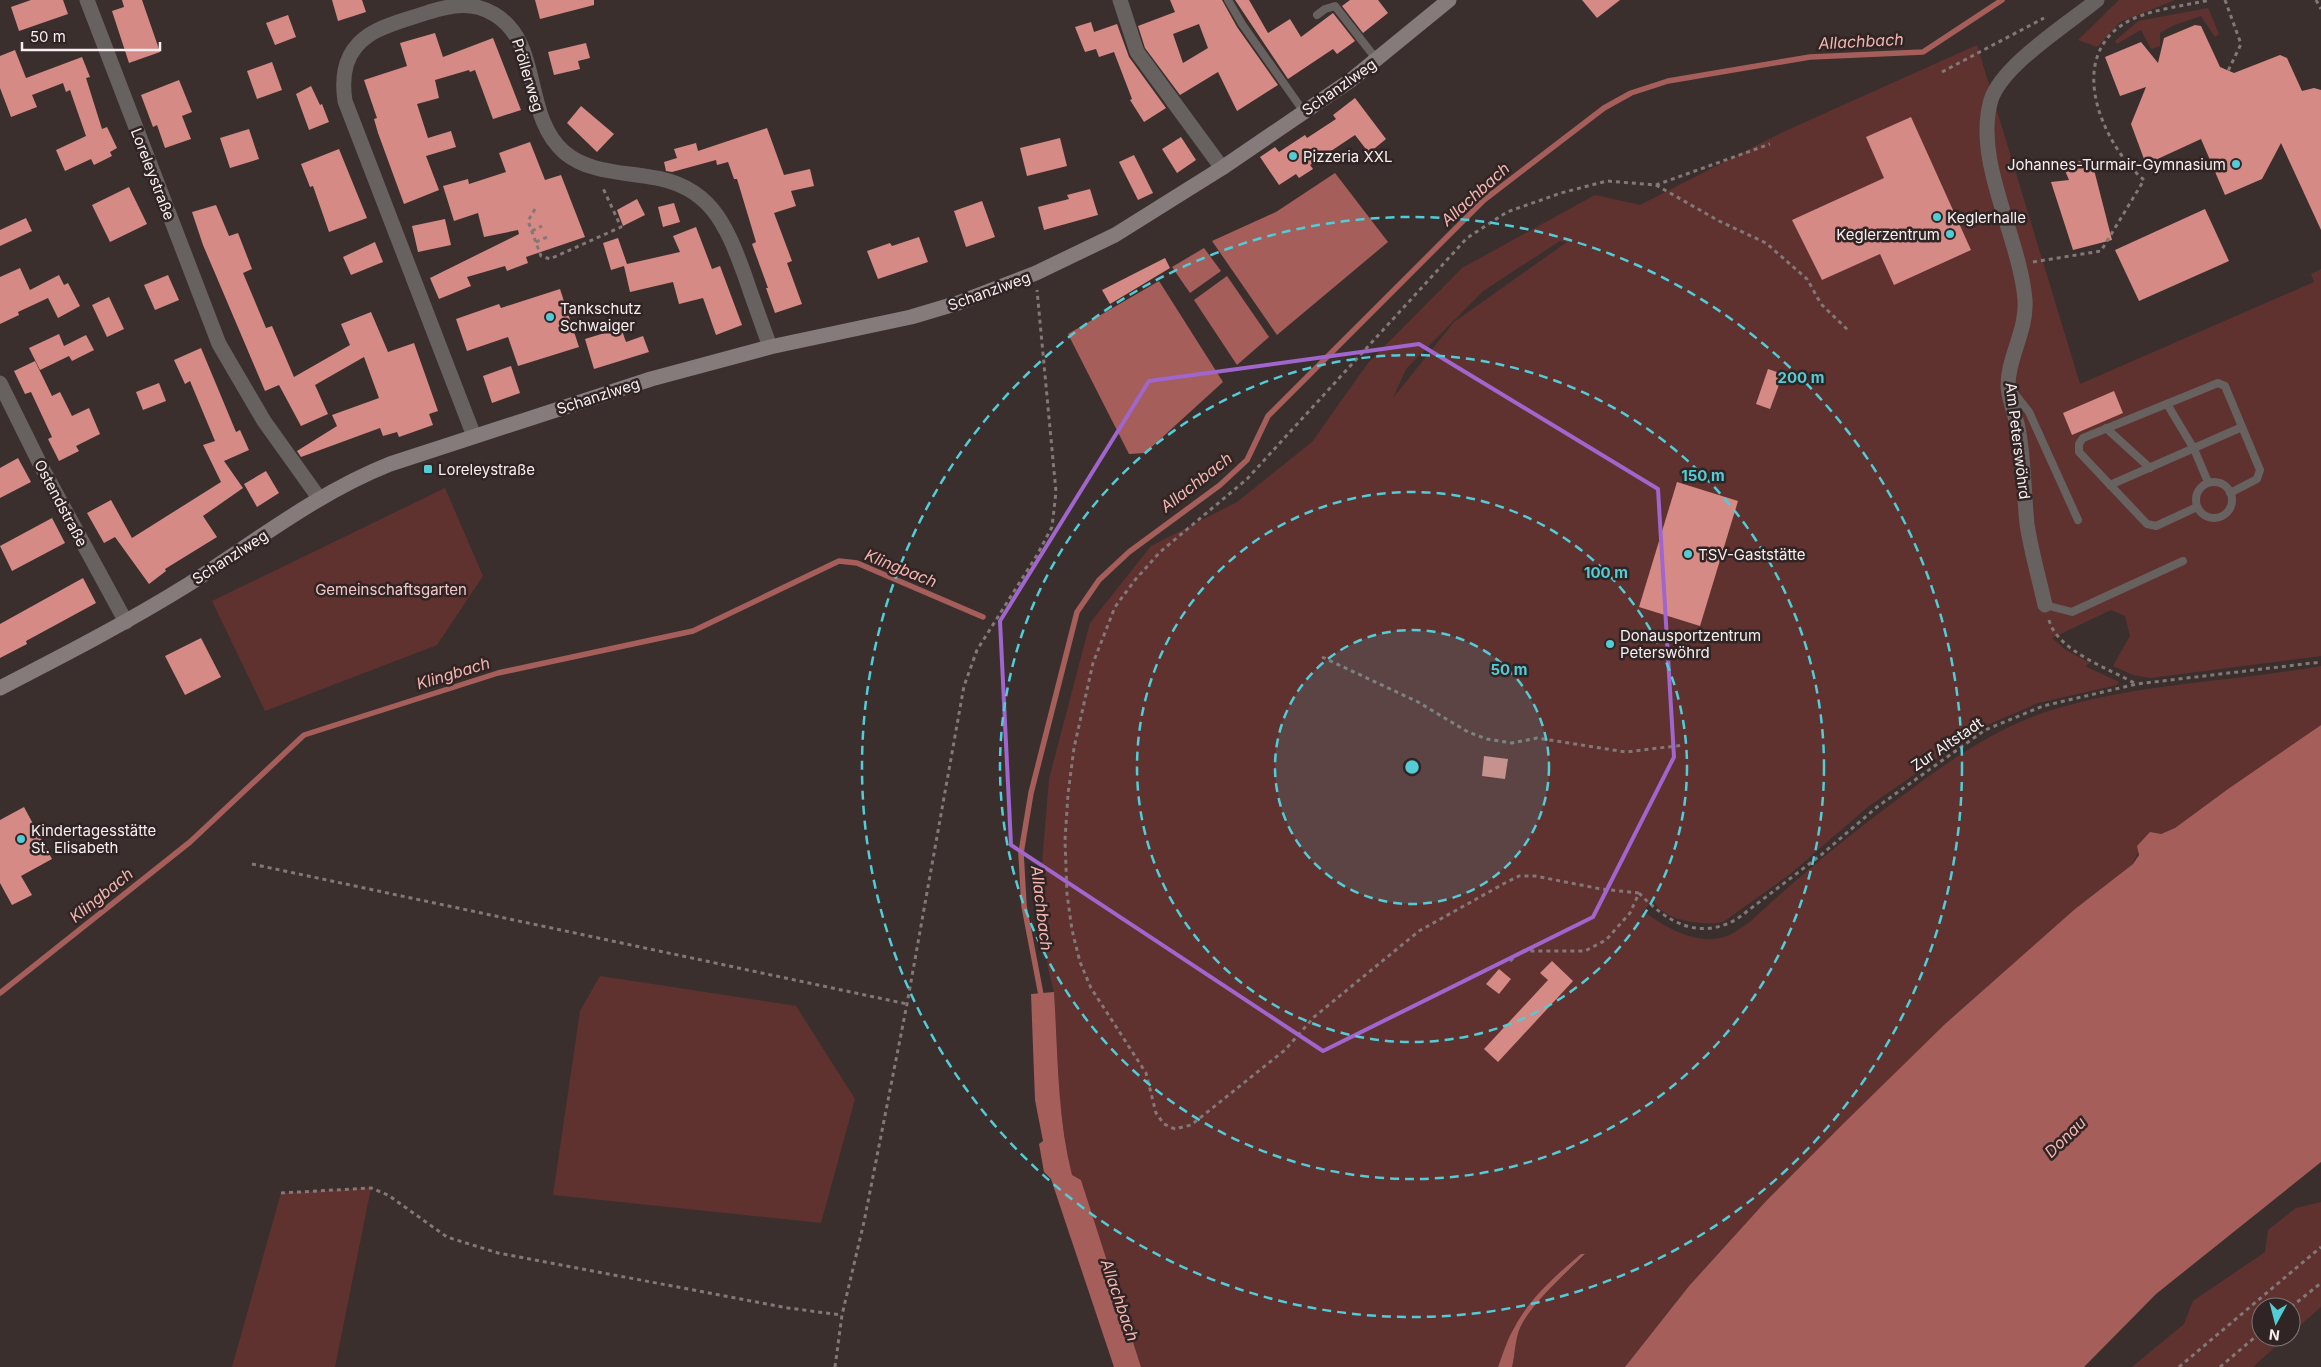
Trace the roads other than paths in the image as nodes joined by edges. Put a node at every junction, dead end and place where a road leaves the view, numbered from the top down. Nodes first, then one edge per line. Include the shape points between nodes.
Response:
1 (86, 0) edge
2 (1120, 0) edge
3 (1228, 0) edge
4 (1450, 0) edge
5 (2097, 0) edge
6 (1433, 5) edge
7 (1317, 16) dead end
8 (1377, 60) junction
9 (1304, 112) junction
10 (1222, 168) junction
11 (770, 348) junction
12 (0, 383) edge
13 (2008, 386) junction
14 (2167, 404) junction
15 (2106, 428) junction
16 (2242, 428) junction
17 (474, 436) junction
18 (2194, 449) junction
19 (2150, 468) junction
20 (2208, 482) junction
21 (2110, 485) junction
22 (2230, 493) junction
23 (320, 498) junction
24 (2197, 507) junction
25 (2078, 520) dead end
26 (2182, 560) dead end
27 (2045, 605) joint
28 (126, 622) junction
29 (0, 688) edge

1 - 23 street, Loreleystraße via 219,344 264,422
2 - 10 street via 1137,52
3 - 9 lane
4 - 6 street, Schanzlweg
5 - 13 street, Am Peterswöhrd via 2004,76 1992,99 1986,125 1989,157 2020,264 2025,301 2022,331
6 - 8 street, Schanzlweg
7 - 8 lane via 1335,6
8 - 9 street, Schanzlweg
9 - 10 street, Schanzlweg
10 - 11 street, Schanzlweg via 1115,235 1036,274 911,317
11 - 17 street, Schanzlweg via 651,379
11 - 17 street, Pröllerweg via 732,240 721,219 705,200 685,186 660,178 593,167 564,152 551,138 541,118 522,46 515,32 490,12 463,4 447,6 375,31 359,41 349,55 343,85 345,101
12 - 28 street, Ostendstraße
13 - 25 lane via 2029,412
13 - 27 street, Am Peterswöhrd via 2019,432 2028,525
14 - 15 lane
14 - 16 lane via 2218,383 2225,386
14 - 18 lane
15 - 19 lane
15 - 21 lane via 2083,438 2079,452
16 - 18 lane
16 - 22 lane via 2260,470 2257,479
17 - 23 street, Schanzlweg via 390,464 353,479
18 - 19 lane
18 - 20 lane
19 - 21 lane
20 - 22 lane via 2220,483
20 - 24 lane via 2196,495
21 - 24 lane via 2147,524 2156,526
22 - 24 lane via 2230,507 2222,516 2210,518
23 - 28 street, Schanzlweg
26 - 27 lane via 2072,612
28 - 29 street, Schanzlweg

